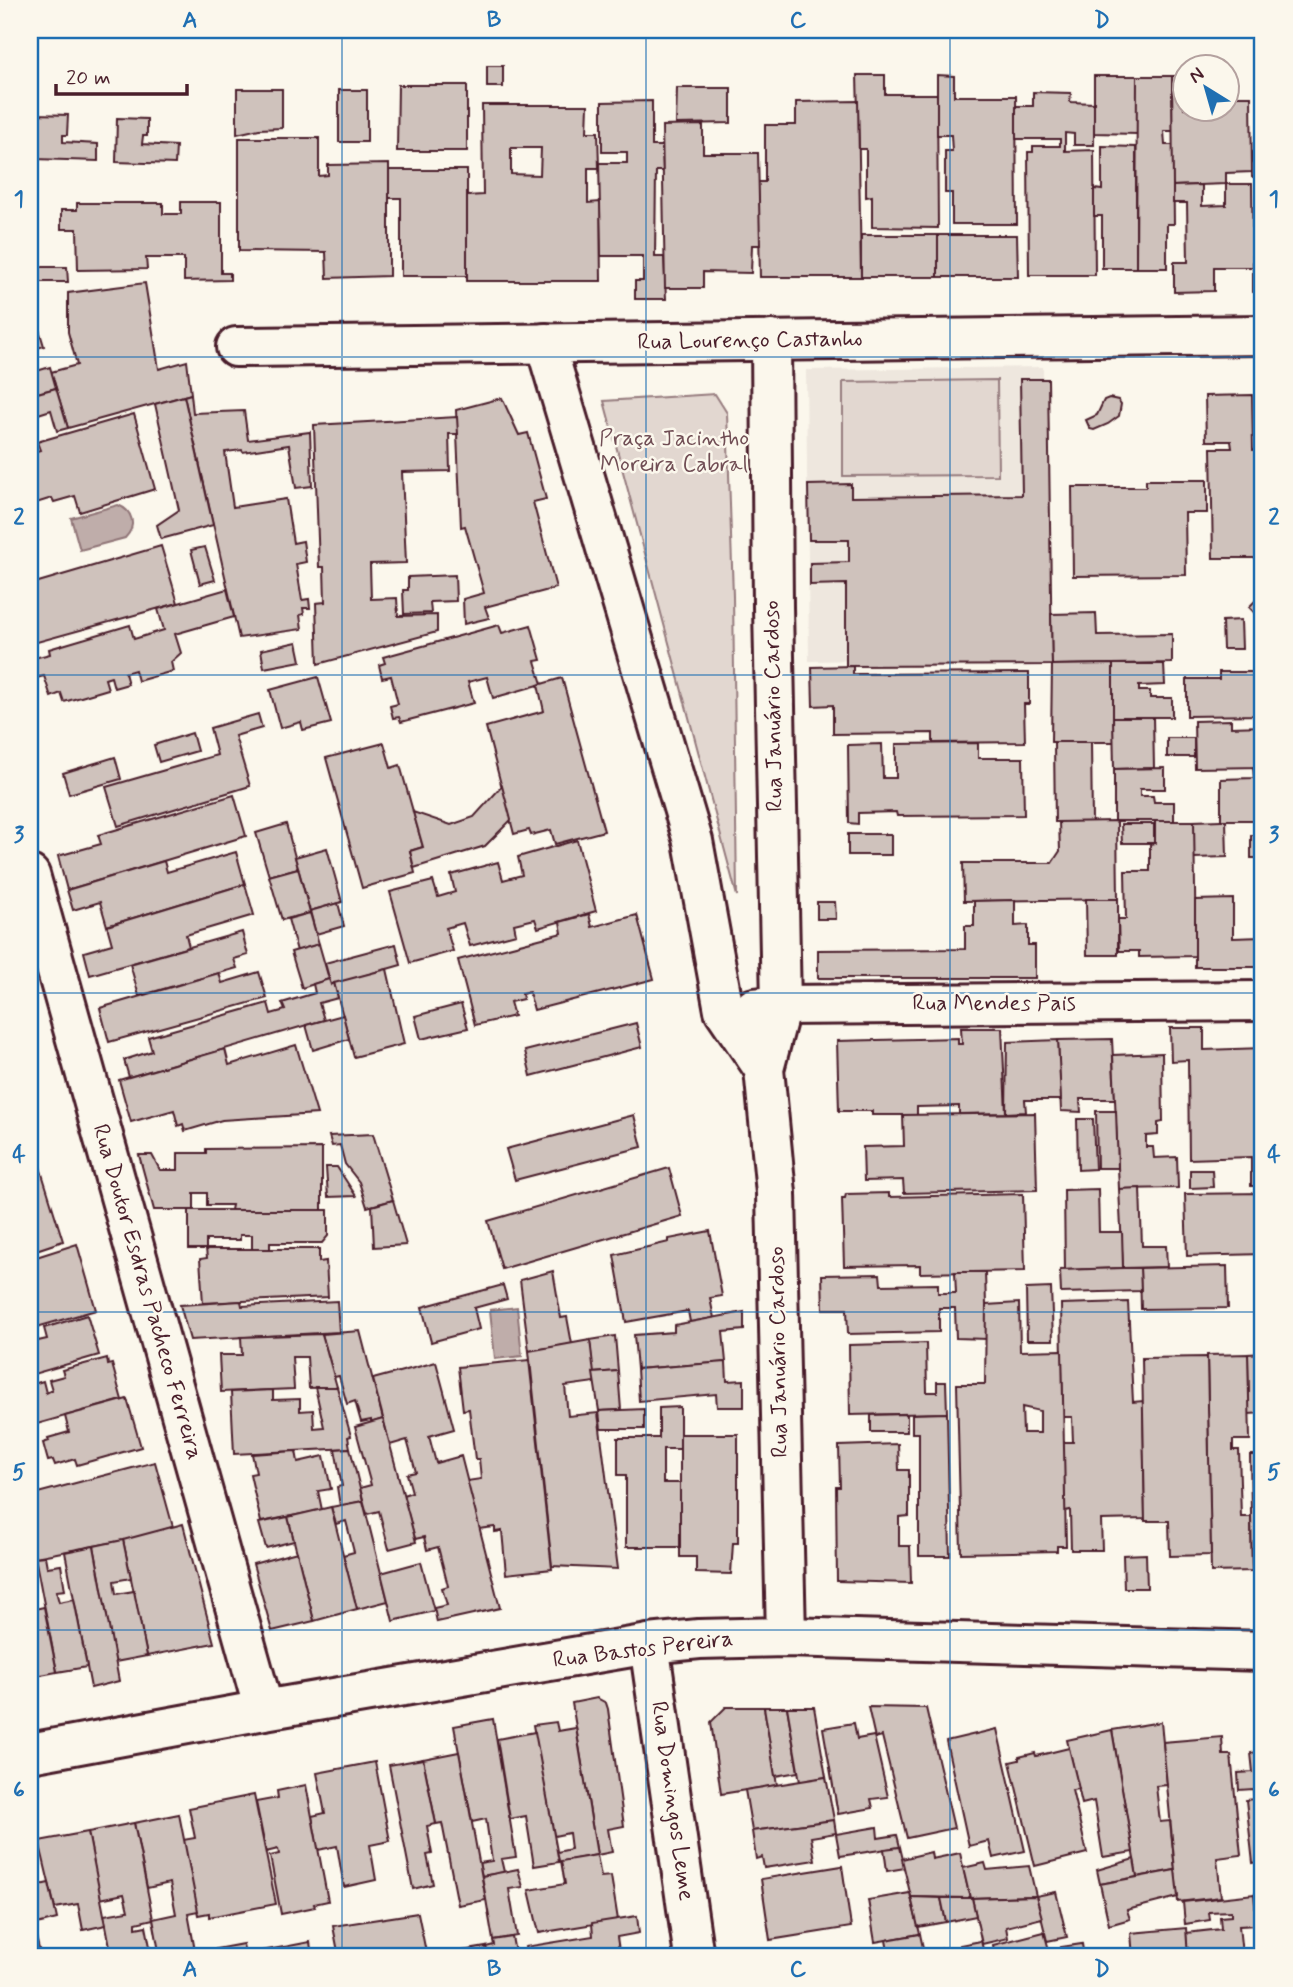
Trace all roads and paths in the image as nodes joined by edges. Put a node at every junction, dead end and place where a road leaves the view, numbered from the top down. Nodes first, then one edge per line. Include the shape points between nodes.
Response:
1 (1263, 335) edge
2 (771, 340) junction
3 (545, 343) junction
4 (236, 347) dead end
5 (30, 875) edge
6 (1263, 1001) edge
7 (781, 1005) junction
8 (724, 1010) junction
9 (764, 1069) junction
10 (786, 1637) junction
11 (649, 1644) junction
12 (1263, 1651) edge
13 (264, 1710) junction
14 (30, 1753) edge
15 (694, 1957) edge

1 - 2 street, Rua Lourenço Castanho
2 - 3 street, Rua Lourenço Castanho
2 - 7 street, Rua Januário Cardoso
3 - 4 street, Rua Lourenço Castanho
3 - 8 street via 693,841
5 - 13 street, Rua Doutor Esdras Pacheco Ferreira
6 - 7 street, Rua Mendes Pais
7 - 8 street, Rua Mendes Pais
7 - 9 street, Rua Januário Cardoso
8 - 9 street, Rua Januário Cardoso
9 - 10 street, Rua Januário Cardoso via 776,1193
10 - 11 street, Rua Bastos Pereira
10 - 12 street, Rua Bastos Pereira
11 - 13 street, Rua Bastos Pereira
11 - 15 street, Rua Domingos Leme
13 - 14 street, Rua Bastos Pereira

